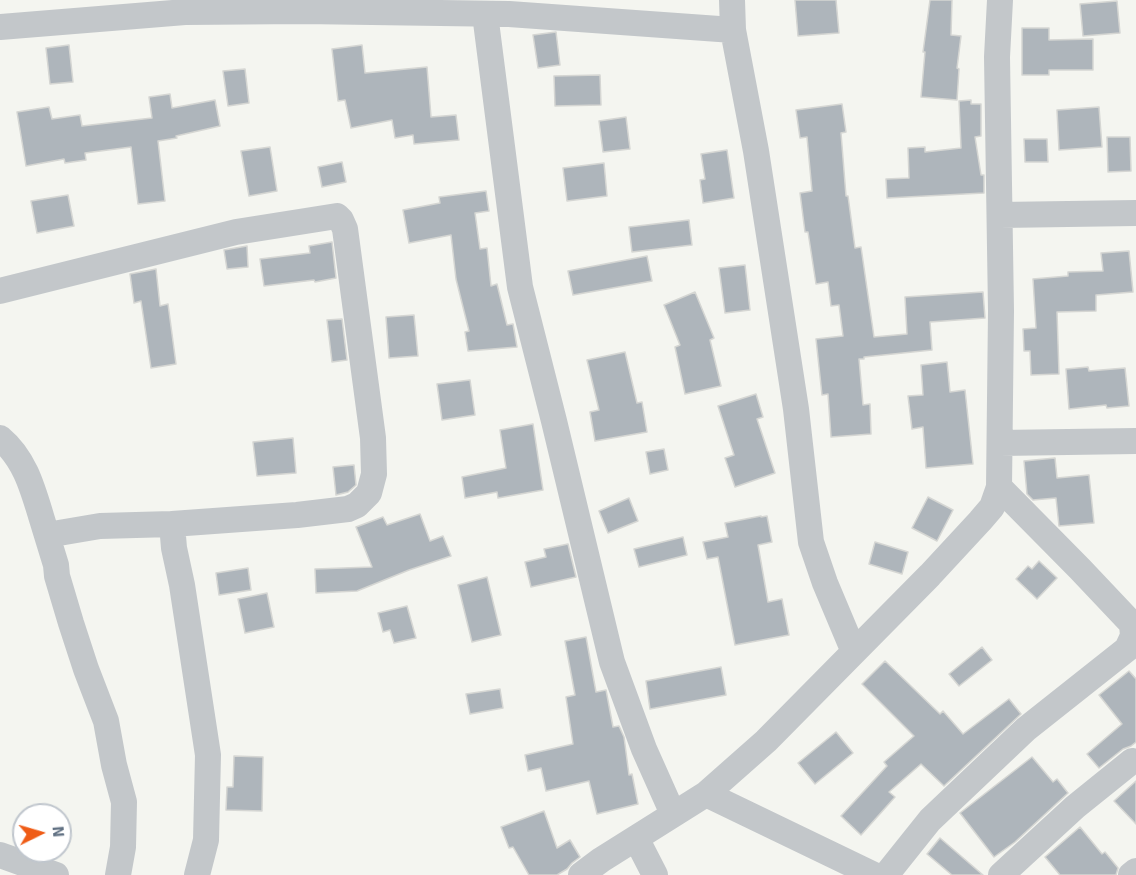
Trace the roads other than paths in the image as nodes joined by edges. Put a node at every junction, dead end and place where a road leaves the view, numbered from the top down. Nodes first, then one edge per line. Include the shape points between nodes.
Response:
1 (732, 0) edge
2 (1000, 0) edge
3 (184, 6) edge
4 (485, 14) junction
5 (0, 27) edge
6 (733, 30) junction
7 (1136, 213) edge
8 (1000, 215) junction
9 (0, 291) edge
10 (0, 438) edge
11 (1136, 441) edge
12 (1000, 443) junction
13 (999, 487) junction
14 (172, 524) junction
15 (47, 535) junction
16 (854, 652) junction
17 (1132, 760) dead end
18 (706, 794) junction
19 (673, 814) junction
20 (636, 838) junction
21 (0, 855) edge
22 (1136, 871) edge
23 (56, 875) edge
24 (118, 875) edge
25 (197, 875) edge
26 (581, 875) edge
27 (655, 875) edge
28 (874, 875) edge
29 (886, 875) edge
30 (1001, 875) edge
31 (1131, 875) edge

1 - 6 street
2 - 8 street
3 - 4 street
3 - 5 street
4 - 6 street
4 - 19 street via 520,287 612,662
6 - 16 street via 796,409 811,542
7 - 8 street
8 - 12 street
9 - 14 street via 236,232 337,216 341,220 373,438 374,474 369,493 357,506 348,509
10 - 15 street via 23,465
11 - 12 street
12 - 13 street
13 - 16 street via 992,507 980,521
13 - 29 street via 1132,624 1133,636 1127,649 1026,729 930,820
14 - 15 street via 100,526
14 - 25 street via 208,755 206,840
15 - 24 street via 71,623 106,721 124,802
16 - 18 street
17 - 30 street
18 - 19 street
18 - 28 street
19 - 20 street
20 - 26 street
20 - 27 street
21 - 23 street
22 - 31 street

